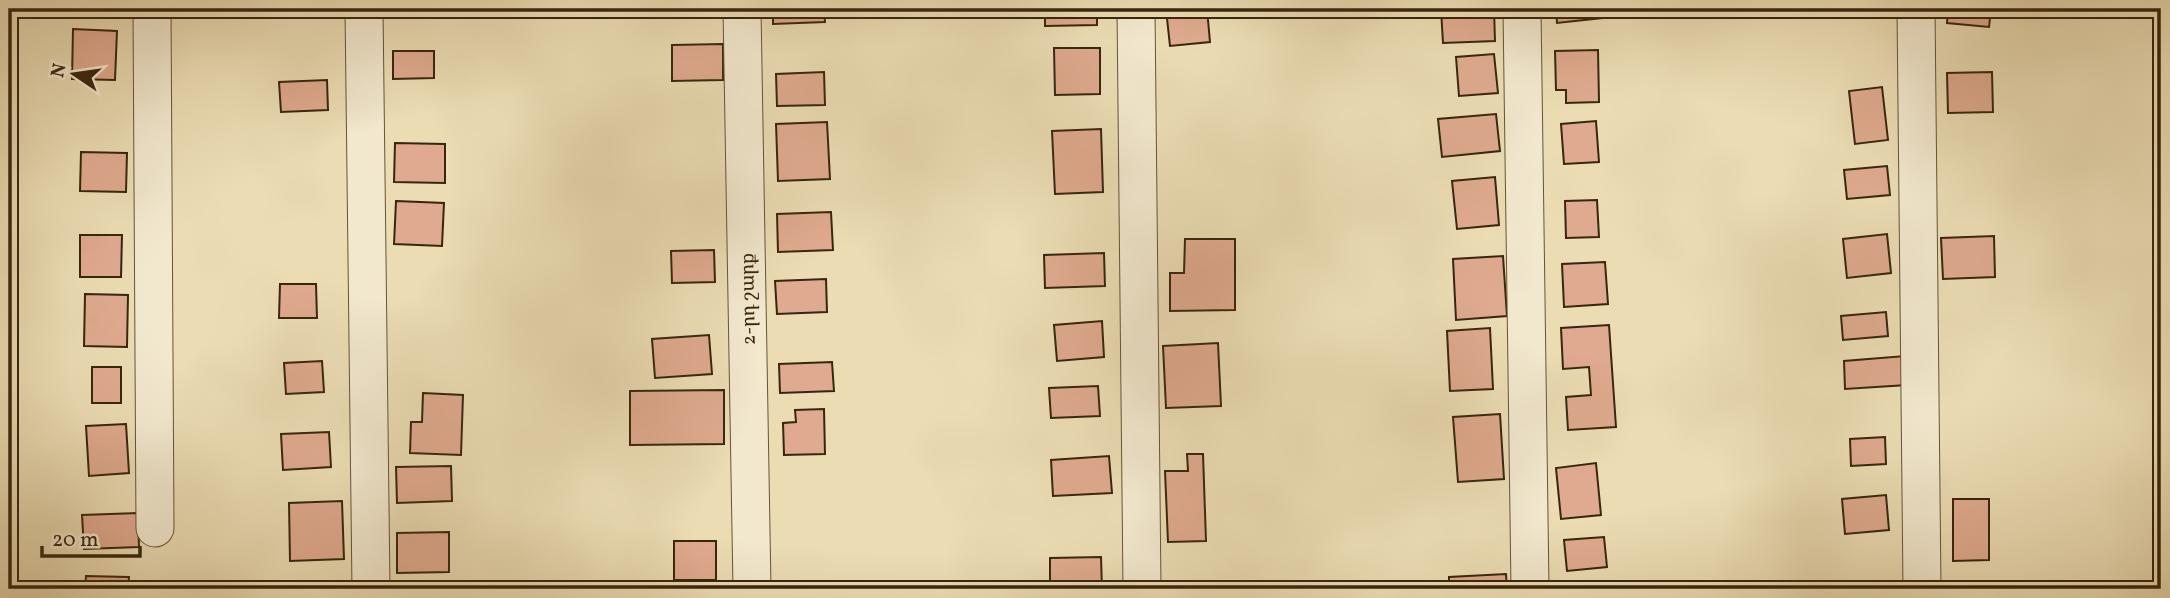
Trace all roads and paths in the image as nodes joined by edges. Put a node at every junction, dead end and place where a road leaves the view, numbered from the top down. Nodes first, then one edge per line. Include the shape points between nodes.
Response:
1 (152, 9) edge
2 (364, 9) edge
3 (743, 9) edge
4 (1136, 9) edge
5 (1522, 9) edge
6 (1916, 9) edge
7 (155, 528) dead end
8 (370, 589) edge
9 (752, 589) edge
10 (1142, 589) edge
11 (1530, 589) edge
12 (1922, 589) edge

1 - 7 street
2 - 8 street
3 - 9 street, 2-րդ շարք
4 - 10 street
5 - 11 street
6 - 12 street

